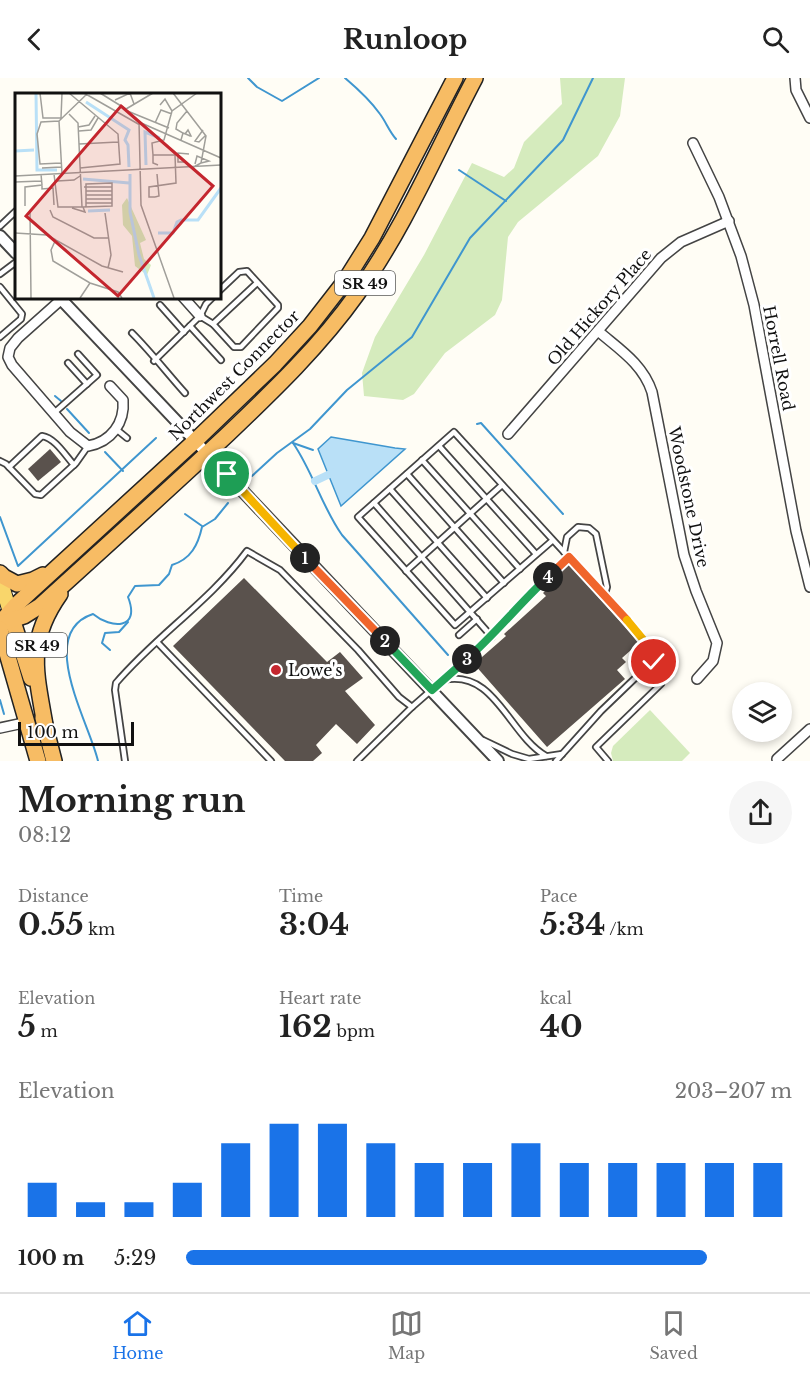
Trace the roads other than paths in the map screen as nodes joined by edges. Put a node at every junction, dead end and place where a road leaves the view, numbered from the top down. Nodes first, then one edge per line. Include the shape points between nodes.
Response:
1 (455, 78) edge
2 (475, 78) edge
3 (795, 78) edge
4 (810, 118) edge
5 (693, 143) dead end
6 (15, 212) edge
7 (729, 221) junction
8 (0, 226) edge
9 (0, 236) edge
10 (15, 252) edge
11 (15, 263) edge
12 (0, 274) edge
13 (258, 283) junction
14 (0, 287) edge
15 (220, 290) edge
16 (61, 298) edge
17 (184, 298) edge
18 (212, 298) edge
19 (160, 305) dead end
20 (200, 316) junction
21 (213, 324) junction
22 (190, 326) junction
23 (598, 331) junction
24 (184, 332) junction
25 (132, 333) dead end
26 (0, 336) edge
27 (78, 354) dead end
28 (155, 359) junction
29 (221, 360) dead end
30 (68, 363) dead end
31 (87, 384) junction
32 (110, 386) dead end
33 (185, 393) dead end
34 (54, 413) junction
35 (116, 429) junction
36 (508, 434) dead end
37 (127, 438) dead end
38 (195, 441) junction
39 (88, 446) junction
40 (439, 446) junction
41 (207, 453) junction
42 (422, 460) junction
43 (0, 461) edge
44 (74, 465) junction
45 (9, 467) junction
46 (407, 474) junction
47 (502, 485) junction
48 (390, 489) junction
49 (487, 498) junction
50 (374, 503) junction
51 (470, 513) junction
52 (455, 528) junction
53 (553, 540) junction
54 (438, 543) junction
55 (805, 546) edge
56 (564, 552) junction
57 (536, 554) junction
58 (422, 557) junction
59 (569, 557) junction
60 (59, 566) junction
61 (520, 569) junction
62 (406, 571) junction
63 (0, 573) edge
64 (74, 574) junction
65 (0, 579) edge
66 (504, 583) junction
67 (810, 587) edge
68 (605, 594) junction
69 (487, 598) junction
70 (471, 612) junction
71 (477, 619) junction
72 (5, 622) edge
73 (459, 635) dead end
74 (492, 637) junction
75 (157, 642) junction
76 (697, 679) dead end
77 (444, 680) junction
78 (661, 684) dead end
79 (432, 690) junction
80 (412, 707) junction
81 (28, 722) junction
82 (45, 725) junction
83 (0, 728) edge
84 (810, 729) edge
85 (474, 735) junction
86 (562, 754) junction
87 (546, 756) junction
88 (777, 759) dead end
89 (38, 761) edge
90 (54, 761) edge
91 (125, 761) edge
92 (271, 761) edge
93 (357, 761) edge
94 (498, 761) edge
95 (556, 761) edge
96 (608, 761) edge

1 - 38 highway, Northwest Connector / SR 49 via 392,202 345,281 310,326
2 - 41 highway, SR 49 via 387,248 359,291 324,337
3 - 4 street via 796,90
5 - 7 street, Horrell Road
6 - 8 lane
7 - 23 street, Old Hickory Place via 671,249
7 - 55 street, Horrell Road via 754,305
9 - 10 street
11 - 12 lane
13 - 15 lane via 243,270
13 - 21 lane
13 - 21 lane via 278,308 241,347 234,347
14 - 26 lane via 22,314
16 - 34 street via 18,338 8,353 12,365
16 - 38 street
17 - 20 street
18 - 20 lane
19 - 24 lane
20 - 21 lane
20 - 22 lane
22 - 24 lane
22 - 29 lane
23 - 36 street, Old Hickory Place
23 - 76 street, Woodstone Drive via 637,364 652,392 684,555 717,644 713,661
24 - 28 lane
25 - 28 lane
27 - 31 lane via 97,375
28 - 33 lane
30 - 31 lane
31 - 34 lane
32 - 35 street via 123,400 123,418
34 - 39 street
35 - 37 lane
35 - 39 street
38 - 41 street
38 - 60 highway, Northwest Connector / SR 49
39 - 44 lane
40 - 42 lane
40 - 47 lane via 454,432
40 - 49 lane
41 - 64 highway, SR 49
41 - 79 street
42 - 46 lane
42 - 51 lane
43 - 45 lane
44 - 45 lane via 41,495 35,494
44 - 45 lane via 54,441 42,436
46 - 48 lane
46 - 52 lane
47 - 49 lane
47 - 53 lane
48 - 50 lane
48 - 54 lane
49 - 51 lane
49 - 57 lane
50 - 58 lane
50 - 62 lane via 358,517
51 - 52 lane
51 - 61 lane
52 - 54 lane
52 - 66 lane
53 - 56 lane
53 - 57 lane
54 - 58 lane
54 - 69 lane
55 - 67 street, Horrell Road
56 - 59 lane
56 - 68 lane via 573,529 583,526 593,530 599,541
57 - 61 lane
58 - 62 lane
58 - 70 lane
59 - 68 lane
59 - 74 lane via 521,602
60 - 63 highway via 24,584 10,582
60 - 72 highway, Northwest Connector / SR 49
61 - 66 lane
62 - 70 lane via 455,626
64 - 72 highway via 40,606
64 - 82 highway, SR 49 via 45,620 37,641 37,678
65 - 72 main road
66 - 69 lane
68 - 86 lane via 656,658
69 - 70 lane
70 - 71 lane
71 - 73 lane
71 - 74 lane
72 - 81 highway, SR 49
72 - 82 highway
74 - 77 lane
75 - 80 lane via 215,590 247,551 280,570
75 - 91 lane via 115,685
75 - 92 lane
77 - 79 lane
77 - 87 lane via 465,679 483,687 531,747
78 - 96 lane via 596,747
79 - 80 lane
79 - 85 street
80 - 93 lane
81 - 83 street
81 - 89 highway, SR 49
82 - 90 highway, SR 49
84 - 88 street
85 - 87 lane via 521,758
85 - 94 street
86 - 87 lane
86 - 95 lane

